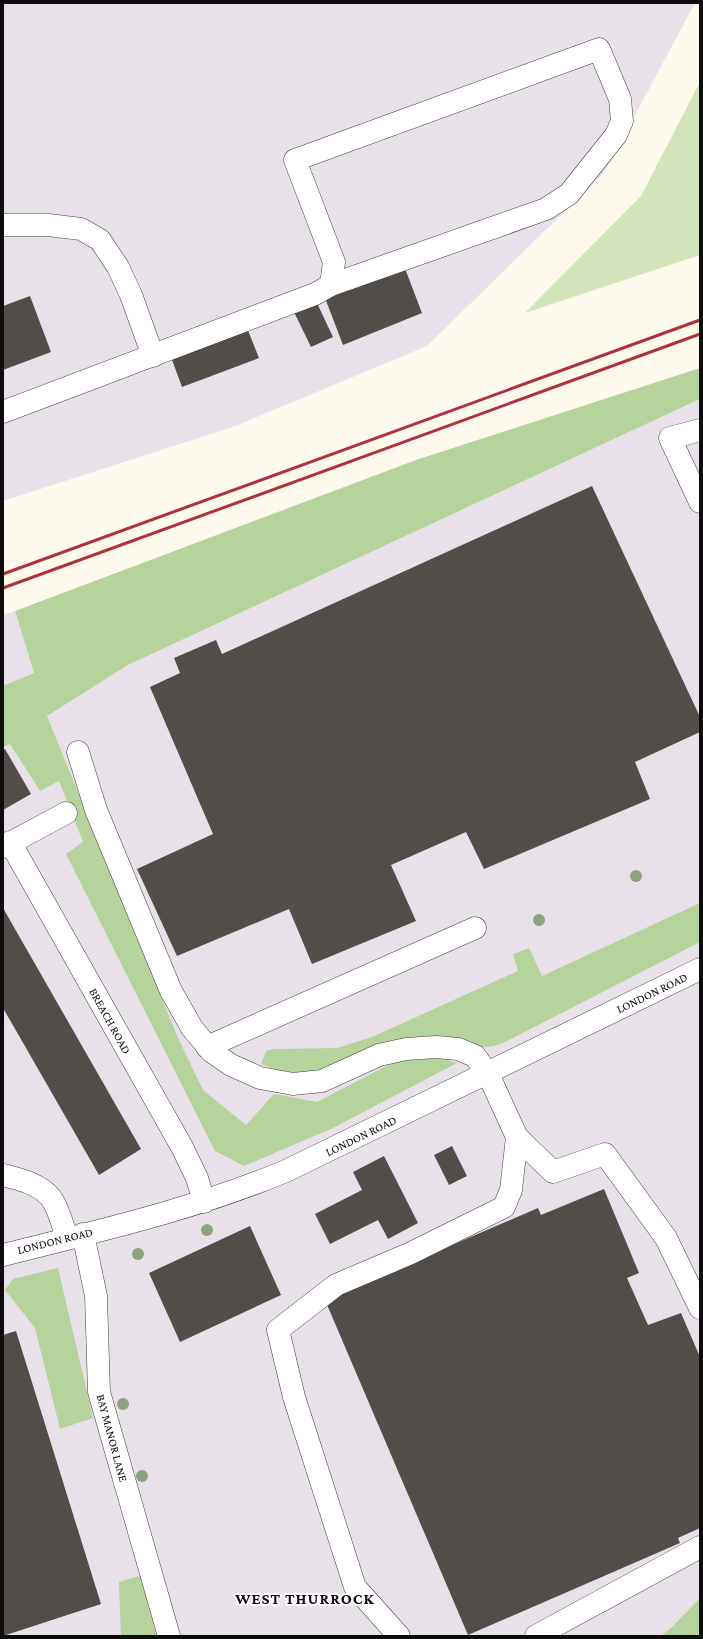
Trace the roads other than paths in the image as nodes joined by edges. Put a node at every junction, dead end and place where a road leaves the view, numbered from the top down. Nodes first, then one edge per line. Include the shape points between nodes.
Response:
1 (3, 225) edge
2 (331, 285) junction
3 (153, 356) junction
4 (3, 412) edge
5 (700, 430) edge
6 (700, 502) edge
7 (78, 752) dead end
8 (66, 813) dead end
9 (6, 844) edge
10 (475, 928) dead end
11 (700, 969) edge
12 (207, 1046) junction
13 (488, 1074) junction
14 (517, 1137) junction
15 (3, 1175) edge
16 (204, 1202) junction
17 (75, 1237) junction
18 (3, 1255) edge
19 (700, 1308) edge
20 (700, 1547) edge
21 (169, 1636) edge
22 (399, 1636) edge
23 (536, 1636) edge

1 - 3 street via 81,228 100,240 118,267 131,295
2 - 2 street via 334,262 295,160 600,49 620,99 622,121 616,135 569,194 546,209
2 - 3 street via 315,294
3 - 4 street
5 - 6 street via 670,438
7 - 12 street via 96,810 171,990 192,1028
8 - 9 street, BREACH ROAD
9 - 16 street, BREACH ROAD via 182,1147 197,1178
10 - 12 street
11 - 13 street, LONDON ROAD
12 - 13 street via 231,1065 260,1078 293,1084 322,1082 379,1055 421,1048 458,1049 474,1056
13 - 14 street
13 - 16 street, LONDON ROAD via 286,1172
14 - 19 street via 553,1172 605,1154 666,1238
14 - 22 street via 511,1190 504,1207 410,1253 336,1285 278,1330 294,1397 355,1587
15 - 17 street, BAY MANOR LANE via 34,1186 50,1197
16 - 17 street, LONDON ROAD
17 - 18 street, LONDON ROAD
17 - 21 street, BAY MANOR LANE via 96,1296 99,1392
20 - 23 street

